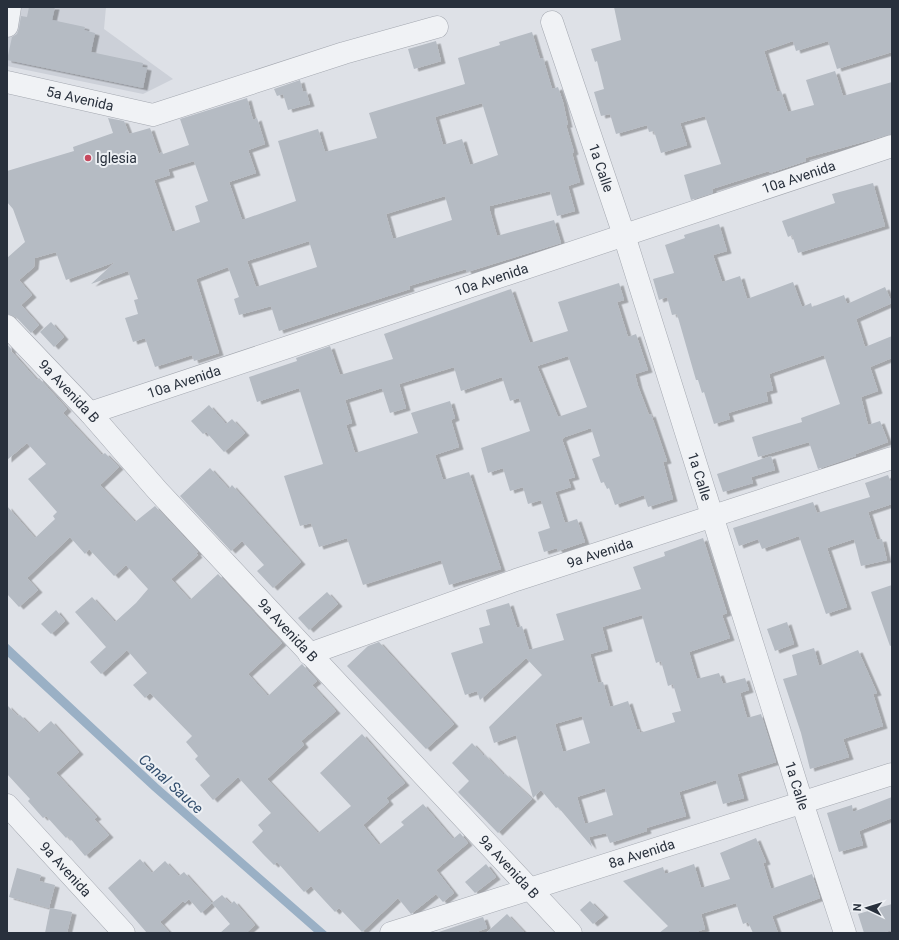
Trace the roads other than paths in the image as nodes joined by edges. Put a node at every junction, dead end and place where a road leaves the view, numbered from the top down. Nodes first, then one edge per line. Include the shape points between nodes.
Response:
1 (10, 7) edge
2 (552, 22) dead end
3 (7, 26) edge
4 (437, 27) dead end
5 (7, 82) edge
6 (892, 146) edge
7 (624, 235) junction
8 (7, 326) edge
9 (90, 413) junction
10 (892, 458) edge
11 (713, 516) junction
12 (309, 654) junction
13 (892, 774) edge
14 (802, 802) junction
15 (7, 805) edge
16 (528, 889) junction
17 (124, 933) edge
18 (391, 933) edge
19 (570, 933) edge
20 (845, 933) edge

1 - 3 street
2 - 7 street, 1a Calle
4 - 5 street, 5a Avenida via 344,53 153,115
6 - 7 street, 10a Avenida
7 - 9 street, 10a Avenida
7 - 11 street, 1a Calle
8 - 9 street, 9a Avenida B
9 - 12 street, 9a Avenida B via 157,490
10 - 11 street, 9a Avenida
11 - 12 street, 9a Avenida via 516,580
11 - 14 street, 1a Calle
12 - 16 street, 9a Avenida B
13 - 14 street, 8a Avenida
14 - 16 street, 8a Avenida
14 - 20 street, 1a Calle
15 - 17 street, 9a Avenida
16 - 18 street, 8a Avenida
16 - 19 street, 9a Avenida B

